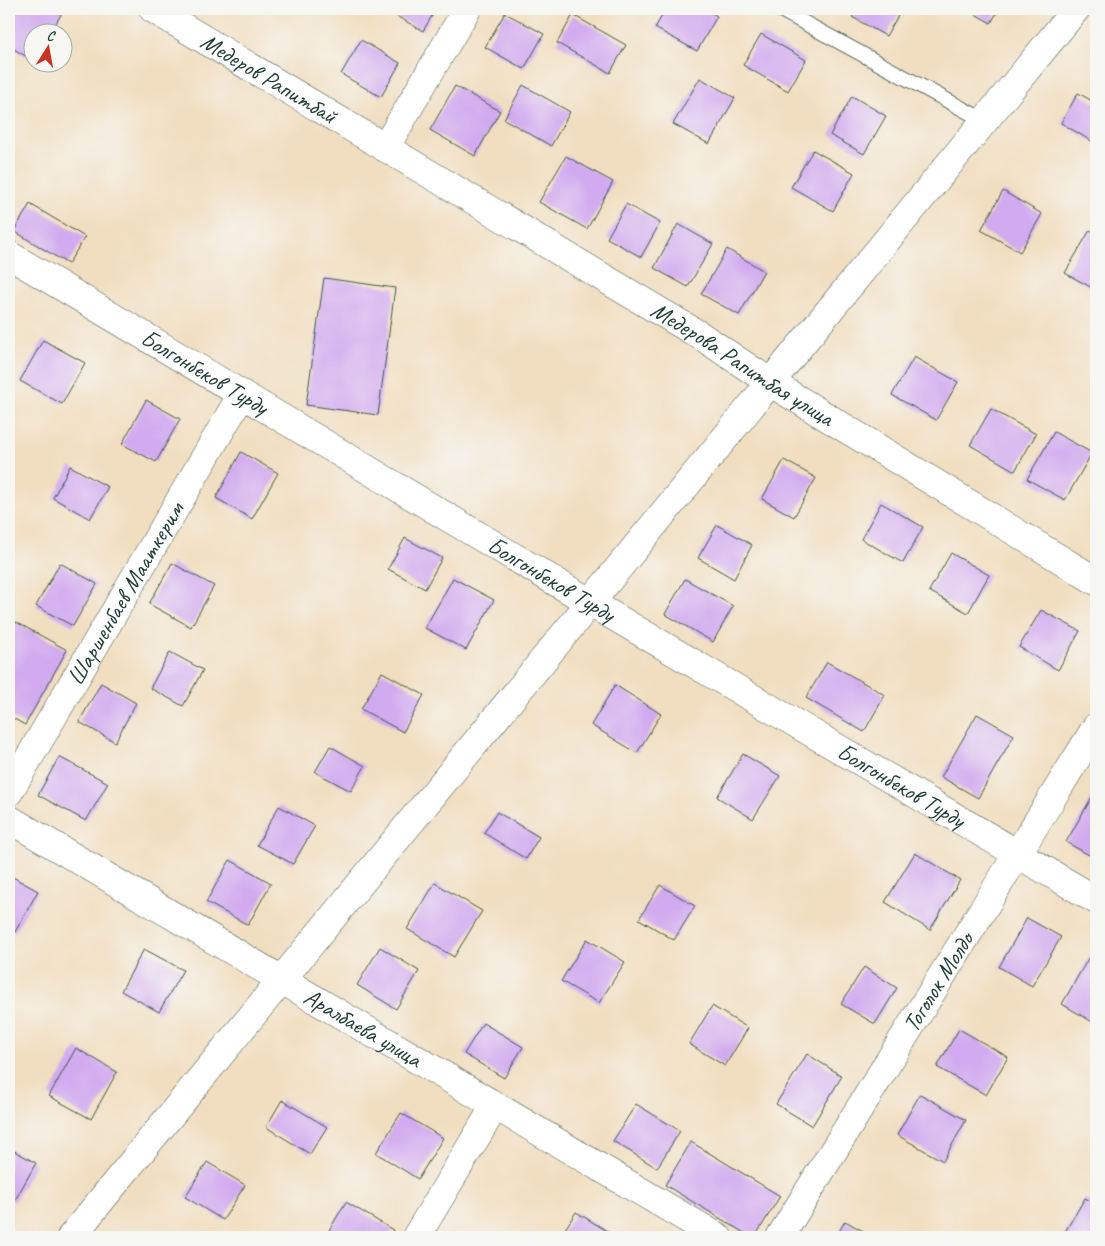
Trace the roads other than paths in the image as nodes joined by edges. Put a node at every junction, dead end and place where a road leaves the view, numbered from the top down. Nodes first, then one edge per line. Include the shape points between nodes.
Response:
1 (152, 9) edge
2 (467, 9) edge
3 (779, 9) edge
4 (1076, 9) edge
5 (985, 121) junction
6 (385, 148) junction
7 (9, 256) edge
8 (772, 383) junction
9 (242, 394) junction
10 (1096, 581) edge
11 (591, 603) junction
12 (1096, 728) edge
13 (9, 792) edge
14 (9, 820) edge
15 (1019, 854) junction
16 (1096, 900) edge
17 (282, 981) junction
18 (495, 1106) junction
19 (71, 1237) edge
20 (416, 1237) edge
21 (718, 1237) edge
22 (780, 1237) edge

1 - 6 street, Медеров Рапитбай
2 - 6 street
3 - 5 lane
4 - 5 street
5 - 8 street
6 - 8 street, Медерова Рапитбая улица via 701,336
7 - 9 street, Болгонбеков Турду
8 - 10 street, Медерова Рапитбая улица
8 - 11 street
9 - 11 street, Болгонбеков Турду
9 - 13 street, Шаршенбаев Мааткерим
11 - 15 street, Болгонбеков Турду
11 - 17 street
12 - 15 street, Тоголок Молдо
14 - 17 street, Аралбаева улица
15 - 16 street, Болгонбеков Турду
15 - 22 street, Тоголок Молдо
17 - 18 street, Аралбаева улица
17 - 19 street
18 - 20 street
18 - 21 street, Аралбаева улица

